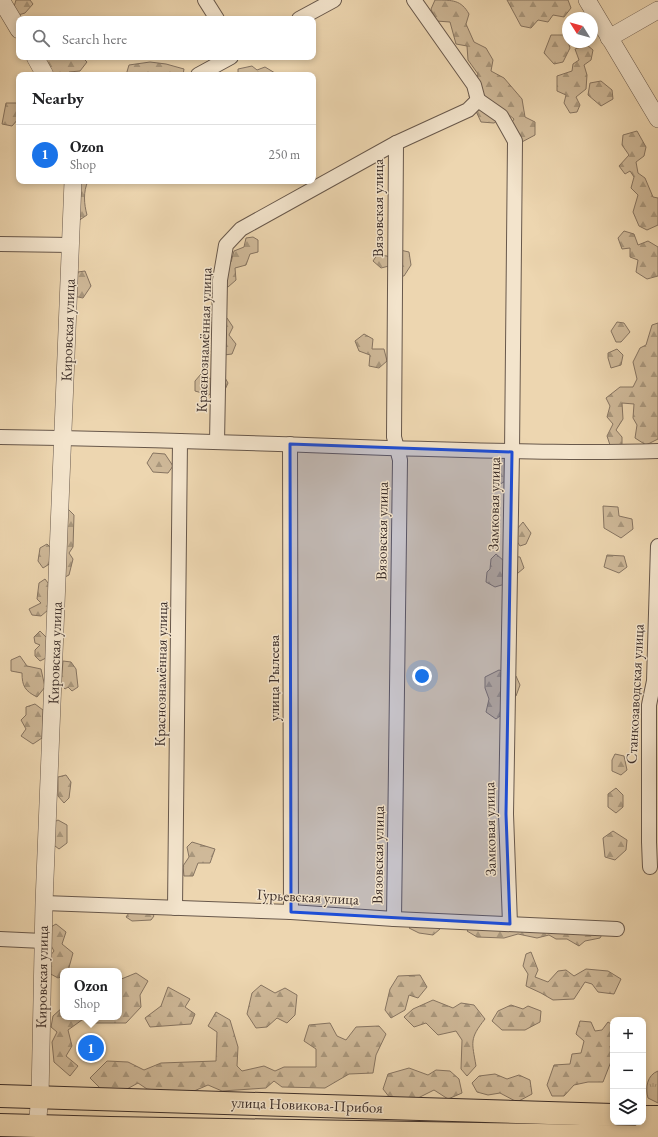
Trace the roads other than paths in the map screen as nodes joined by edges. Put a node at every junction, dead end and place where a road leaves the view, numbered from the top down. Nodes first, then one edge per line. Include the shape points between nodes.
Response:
1 (1, 0) edge
2 (205, 0) edge
3 (334, 0) edge
4 (414, 0) edge
5 (587, 0) edge
6 (658, 10) edge
7 (215, 16) edge
8 (305, 16) edge
9 (5, 18) edge
10 (16, 27) edge
11 (610, 38) junction
12 (37, 60) edge
13 (226, 60) edge
14 (43, 72) edge
15 (204, 72) edge
16 (478, 100) junction
17 (658, 119) edge
18 (396, 143) junction
19 (73, 184) edge
20 (0, 244) edge
21 (71, 245) junction
22 (0, 437) edge
23 (64, 438) junction
24 (180, 441) junction
25 (217, 442) junction
26 (290, 444) junction
27 (397, 448) junction
28 (658, 451) edge
29 (512, 452) junction
30 (658, 460) edge
31 (658, 546) edge
32 (650, 867) dead end
33 (44, 903) junction
34 (175, 908) junction
35 (291, 912) junction
36 (394, 919) junction
37 (510, 924) junction
38 (617, 929) dead end
39 (0, 939) edge
40 (43, 941) junction
41 (0, 1096) edge
42 (40, 1097) junction
43 (610, 1116) edge
44 (646, 1117) edge
45 (658, 1117) edge
46 (0, 1124) edge
47 (37, 1126) junction
48 (658, 1137) edge

1 - 9 street
2 - 7 street
3 - 8 street
4 - 16 street via 474,85
5 - 11 street
6 - 11 street
9 - 10 street
11 - 17 street
12 - 14 street
13 - 15 street
16 - 18 street, Краснознамённая улица via 468,110
16 - 29 street, Замковая улица via 501,116 515,141
18 - 25 street, Краснознамённая улица via 241,228 226,245 220,280
18 - 27 street, Вязовская улица via 394,437
19 - 21 street, Кировская улица
20 - 21 street
21 - 23 street, Кировская улица
22 - 23 street
23 - 24 street
23 - 33 street, Кировская улица
24 - 25 street
24 - 34 street, Краснознамённая улица
25 - 26 street
26 - 27 street
26 - 35 street, улица Рылеева
27 - 29 street
27 - 36 street, Вязовская улица via 400,460
28 - 29 street
28 - 30 street
29 - 37 street, Замковая улица via 506,814
31 - 32 street, Станкозаводская улица via 654,681 649,705
33 - 34 street, Гурьевская улица
33 - 40 street, Кировская улица
34 - 35 street, Гурьевская улица
35 - 36 street, Гурьевская улица
36 - 37 street, Гурьевская улица
37 - 38 street, Гурьевская улица
39 - 40 street
40 - 42 street, Кировская улица
41 - 42 main road, улица Новикова-Прибоя
42 - 43 main road, улица Новикова-Прибоя
42 - 47 street, Кировская улица
44 - 45 main road
46 - 47 main road, улица Новикова-Прибоя
47 - 48 main road, улица Новикова-Прибоя

